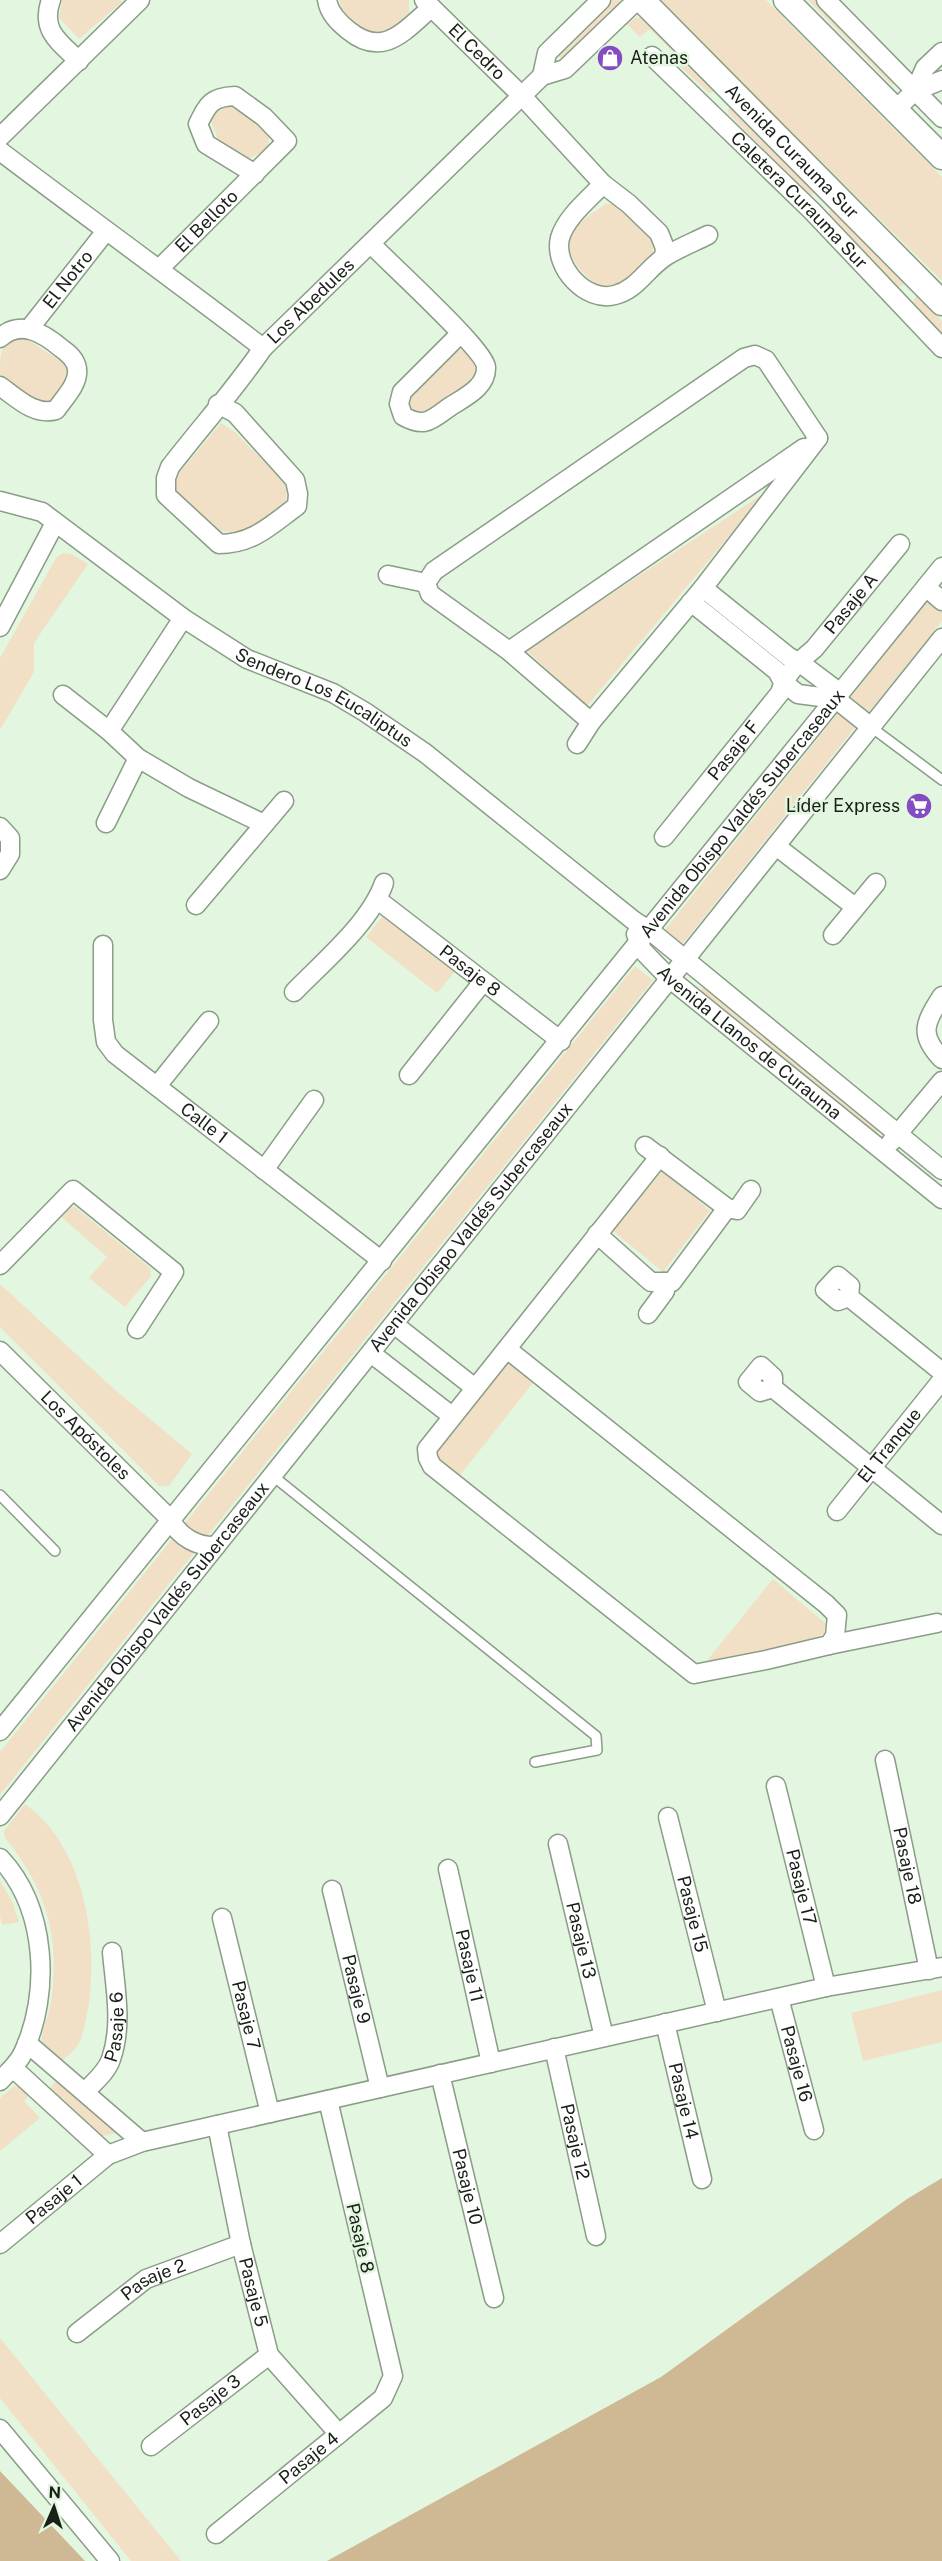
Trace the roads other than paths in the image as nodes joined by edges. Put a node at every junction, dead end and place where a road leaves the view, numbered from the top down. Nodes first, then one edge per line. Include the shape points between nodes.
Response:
1 (51, 0) edge
2 (138, 0) edge
3 (327, 0) edge
4 (601, 0) edge
5 (637, 0) edge
6 (642, 0) edge
7 (786, 0) edge
8 (826, 0) edge
9 (428, 4) edge
10 (942, 51) edge
11 (652, 56) dead end
12 (78, 61) junction
13 (542, 76) junction
14 (928, 83) edge
15 (734, 91) junction
16 (522, 96) junction
17 (896, 109) junction
18 (710, 112) junction
19 (942, 118) edge
20 (0, 137) edge
21 (0, 151) edge
22 (942, 157) edge
23 (255, 174) junction
24 (603, 184) junction
25 (834, 192) junction
26 (812, 211) junction
27 (106, 231) junction
28 (708, 235) dead end
29 (371, 244) junction
30 (664, 257) junction
31 (160, 268) junction
32 (920, 282) junction
33 (899, 301) junction
34 (942, 303) edge
35 (29, 329) junction
36 (461, 333) junction
37 (0, 338) edge
38 (263, 348) junction
39 (942, 348) edge
40 (0, 386) edge
41 (219, 404) junction
42 (818, 438) junction
43 (0, 501) edge
44 (55, 524) junction
45 (900, 544) dead end
46 (942, 567) edge
47 (388, 575) dead end
48 (426, 583) junction
49 (926, 587) junction
50 (697, 595) junction
51 (942, 601) edge
52 (183, 618) junction
53 (0, 627) edge
54 (942, 638) edge
55 (509, 651) junction
56 (799, 662) junction
57 (783, 682) junction
58 (63, 695) dead end
59 (838, 696) junction
60 (591, 722) junction
61 (871, 726) junction
62 (109, 731) junction
63 (577, 744) dead end
64 (138, 758) junction
65 (942, 780) edge
66 (284, 801) dead end
67 (106, 823) dead end
68 (264, 824) junction
69 (0, 827) edge
70 (664, 837) dead end
71 (777, 846) junction
72 (0, 870) edge
73 (876, 883) dead end
74 (196, 905) dead end
75 (855, 907) junction
76 (633, 920) joint
77 (833, 935) dead end
78 (644, 938) junction
79 (104, 945) dead end
80 (685, 959) junction
81 (669, 978) junction
82 (482, 983) junction
83 (294, 992) dead end
84 (942, 996) edge
85 (209, 1020) dead end
86 (561, 1041) junction
87 (942, 1059) edge
88 (409, 1075) dead end
89 (942, 1081) edge
90 (157, 1086) junction
91 (314, 1100) dead end
92 (898, 1133) junction
93 (883, 1150) junction
94 (264, 1170) junction
95 (942, 1170) edge
96 (751, 1190) dead end
97 (942, 1198) edge
98 (727, 1208) junction
99 (597, 1234) junction
100 (382, 1261) junction
101 (0, 1265) edge
102 (664, 1282) junction
103 (849, 1297) dead end
104 (648, 1314) dead end
105 (395, 1325) junction
106 (137, 1329) dead end
107 (507, 1349) junction
108 (0, 1351) edge
109 (372, 1354) junction
110 (942, 1372) edge
111 (942, 1380) edge
112 (475, 1388) junction
113 (773, 1388) dead end
114 (452, 1416) junction
115 (872, 1467) junction
116 (273, 1476) junction
117 (0, 1495) edge
118 (837, 1511) dead end
119 (171, 1520) junction
120 (942, 1525) edge
121 (216, 1546) junction
122 (56, 1551) dead end
123 (937, 1623) dead end
124 (829, 1645) junction
125 (0, 1731) edge
126 (885, 1761) dead end
127 (536, 1762) dead end
128 (776, 1786) dead end
129 (0, 1816) edge
130 (668, 1817) dead end
131 (558, 1844) dead end
132 (0, 1858) edge
133 (448, 1869) dead end
134 (332, 1890) dead end
135 (222, 1918) dead end
136 (112, 1952) dead end
137 (936, 1969) edge
138 (826, 1987) junction
139 (779, 1998) junction
140 (717, 2012) junction
141 (665, 2023) junction
142 (604, 2037) junction
143 (27, 2043) junction
144 (554, 2048) junction
145 (491, 2063) junction
146 (13, 2068) junction
147 (440, 2074) junction
148 (0, 2081) edge
149 (380, 2088) junction
150 (85, 2092) junction
151 (327, 2100) junction
152 (270, 2113) junction
153 (217, 2125) junction
154 (814, 2130) dead end
155 (142, 2142) junction
156 (108, 2155) junction
157 (702, 2179) dead end
158 (596, 2236) dead end
159 (0, 2244) edge
160 (241, 2244) junction
161 (494, 2298) dead end
162 (77, 2333) dead end
163 (269, 2355) junction
164 (393, 2376) joint
165 (0, 2429) edge
166 (339, 2434) junction
167 (151, 2446) dead end
168 (216, 2534) dead end
169 (110, 2561) edge

1 - 12 street via 46,14 52,35
2 - 12 street
3 - 9 street, El Cedro via 340,24 370,43 384,43 397,37
4 - 13 street, Los Abedules via 547,53
5 - 13 street, Los Abedules via 565,69
6 - 15 street, Avenida Curauma Sur
7 - 17 street
8 - 14 street
9 - 16 street, El Cedro
10 - 14 street via 925,68
11 - 18 street, Caletera Curauma Sur
12 - 20 street
13 - 16 street, Los Abedules
14 - 17 street
14 - 19 street
15 - 18 street
15 - 25 street, Avenida Curauma Sur
16 - 24 street, El Cedro
16 - 29 street, Los Abedules
17 - 22 street
18 - 26 street, Caletera Curauma Sur
21 - 27 street, Los Abedules
23 - 23 street, El Belloto via 287,141 264,117 235,96 219,97 206,108 198,124 206,144
23 - 31 street, El Belloto
24 - 30 street via 659,233
24 - 30 street via 572,218 560,238 568,273 582,290 594,296 627,291
25 - 26 street
25 - 32 street, Avenida Curauma Sur
26 - 33 street, Caletera Curauma Sur
27 - 31 street, Los Abedules
27 - 35 street, El Notro
28 - 30 street
29 - 36 street
29 - 38 street, Los Abedules
31 - 38 street, Los Abedules
32 - 33 street
32 - 34 street, Avenida Curauma Sur
33 - 39 street, Caletera Curauma Sur
35 - 37 street via 8,330
35 - 40 street, El Notro via 47,336 73,358 77,369 75,381 56,410 46,412 34,410
36 - 36 street via 402,392 399,404 403,416 417,423 429,422 483,380 484,360
38 - 41 street
41 - 41 street via 170,467 166,495 219,544 236,544 252,538 297,506 298,494 295,480 235,413
42 - 48 street via 766,360 755,355 744,358 434,571
42 - 50 street
42 - 55 street
43 - 44 street, Sendero Los Eucaliptus via 42,512
44 - 52 street, Sendero Los Eucaliptus
44 - 53 street
45 - 56 street, Pasaje A
46 - 49 street, Avenida Obispo Valdés Subercaseaux
47 - 48 street
48 - 55 street via 430,594
49 - 51 street
49 - 59 street, Avenida Obispo Valdés Subercaseaux
50 - 56 street
50 - 57 street via 777,671
50 - 60 street
52 - 62 street
52 - 76 street, Sendero Los Eucaliptus via 247,659 333,693 366,712 425,753
54 - 61 street, Avenida Obispo Valdés Subercaseaux
55 - 60 street
56 - 57 street, Pasaje F
56 - 59 street
57 - 59 street via 798,694
57 - 70 street, Pasaje F via 780,693
58 - 62 street
59 - 61 street
59 - 78 street, Avenida Obispo Valdés Subercaseaux
60 - 63 street
61 - 65 lane
61 - 71 street, Avenida Obispo Valdés Subercaseaux
62 - 64 street
64 - 67 street
64 - 68 street
66 - 68 street
68 - 74 street
69 - 72 street via 10,838 10,854
71 - 75 street
71 - 80 street, Avenida Obispo Valdés Subercaseaux
73 - 75 street
75 - 77 street
76 - 78 street, Avenida Llanos de Curauma
78 - 80 street, Avenida Llanos de Curauma
78 - 81 street, Avenida Llanos de Curauma via 654,965
78 - 86 street, Avenida Obispo Valdés Subercaseaux
79 - 90 street, Calle 1 via 106,1042
80 - 81 street, Avenida Obispo Valdés Subercaseaux
80 - 92 street, Avenida Llanos de Curauma
81 - 93 street, Avenida Llanos de Curauma
81 - 105 street, Avenida Obispo Valdés Subercaseaux
82 - 83 street, Pasaje 8 via 381,891
82 - 86 street, Pasaje 8
82 - 88 street
84 - 87 street via 926,1025 926,1037
85 - 90 street
86 - 100 street, Avenida Obispo Valdés Subercaseaux
89 - 92 street
90 - 94 street, Calle 1
91 - 94 street
92 - 93 street
92 - 95 street, Avenida Llanos de Curauma
93 - 97 street, Avenida Llanos de Curauma
94 - 100 street, Calle 1
96 - 98 street via 737,1210
98 - 99 street via 652,1151
98 - 102 street via 672,1282
99 - 102 street via 651,1282
99 - 107 street
100 - 119 street, Avenida Obispo Valdés Subercaseaux
101 - 106 street via 73,1190 174,1272
102 - 104 street via 665,1292
103 - 110 street
105 - 109 street, Avenida Obispo Valdés Subercaseaux
105 - 112 street
107 - 112 street
107 - 124 street via 826,1604 837,1615 835,1636
108 - 119 street, Los Apóstoles
109 - 114 street
109 - 116 street, Avenida Obispo Valdés Subercaseaux
111 - 115 street, El Tranque
112 - 114 street
113 - 115 street
114 - 124 street via 427,1449 432,1466 694,1674
115 - 118 street, El Tranque
115 - 120 street
116 - 121 street, Avenida Obispo Valdés Subercaseaux
116 - 127 lane via 596,1736 597,1750
117 - 122 lane
119 - 121 street, Los Apóstoles via 192,1542
119 - 125 street, Avenida Obispo Valdés Subercaseaux
121 - 129 street, Avenida Obispo Valdés Subercaseaux
123 - 124 street
126 - 137 street, Pasaje 18
128 - 138 street, Pasaje 17
130 - 140 street, Pasaje 15
131 - 142 street, Pasaje 13
132 - 143 street via 24,1893 39,1951 40,1992
133 - 145 street, Pasaje 11
134 - 149 street, Pasaje 9
135 - 152 street, Pasaje 7
136 - 150 street, Pasaje 6 via 118,2018 115,2044 103,2073
137 - 138 street, Pasaje 1
138 - 139 street, Pasaje 1
139 - 140 street, Pasaje 1
139 - 154 street, Pasaje 16
140 - 141 street, Pasaje 1
141 - 142 street, Pasaje 1
141 - 157 street, Pasaje 14
142 - 144 street, Pasaje 1
143 - 146 street
143 - 150 street
144 - 145 street, Pasaje 1
144 - 158 street, Pasaje 12
145 - 147 street, Pasaje 1
146 - 148 street
146 - 156 street
147 - 149 street, Pasaje 1
147 - 161 street, Pasaje 10
149 - 151 street, Pasaje 1
150 - 155 street
151 - 152 street, Pasaje 1
151 - 164 street, Pasaje 8
152 - 153 street, Pasaje 1
153 - 155 street, Pasaje 1
153 - 160 street, Pasaje 5
155 - 156 street, Pasaje 1
156 - 159 street, Pasaje 1
160 - 162 street, Pasaje 2 via 146,2279
160 - 163 street, Pasaje 5
163 - 166 street, Pasaje 5
163 - 167 street, Pasaje 3
164 - 166 street, Pasaje 4 via 383,2398
165 - 169 street
166 - 168 street, Pasaje 4

